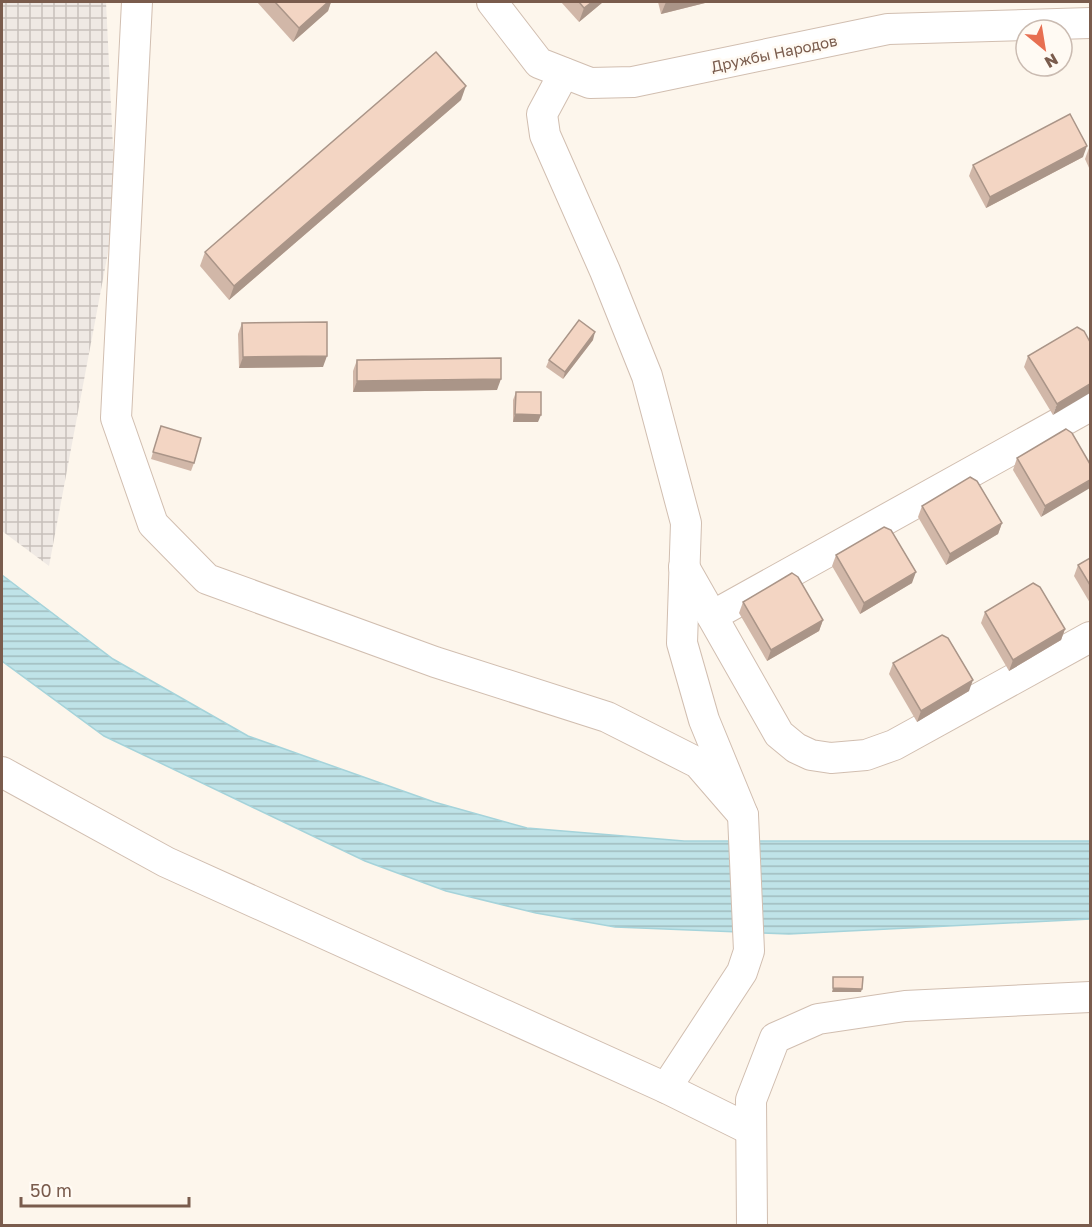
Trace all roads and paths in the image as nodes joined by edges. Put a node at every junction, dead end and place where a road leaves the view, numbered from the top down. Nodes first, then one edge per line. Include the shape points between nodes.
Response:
1 (137, 2) edge
2 (492, 2) edge
3 (1090, 23) edge
4 (564, 73) junction
5 (1090, 406) edge
6 (684, 567) junction
7 (712, 616) junction
8 (1090, 637) edge
9 (2, 772) edge
10 (742, 815) junction
11 (1090, 997) edge
12 (666, 1088) junction
13 (751, 1130) junction
14 (752, 1226) edge

1 - 10 street via 116,418 153,524 207,579 435,662 607,717 698,763
2 - 4 street, Дружбы Народов via 539,63
3 - 4 street, Дружбы Народов via 888,29 633,82 590,83
4 - 6 street via 543,114 545,135 646,376 686,523
5 - 7 street
6 - 7 street
6 - 10 street via 682,643 704,720
7 - 8 street via 779,734 795,748 831,758 866,755 894,745
9 - 12 street via 166,862
10 - 12 street via 749,951 742,972
11 - 13 street via 905,1006 818,1020 775,1038 751,1100
12 - 13 street
13 - 14 street

